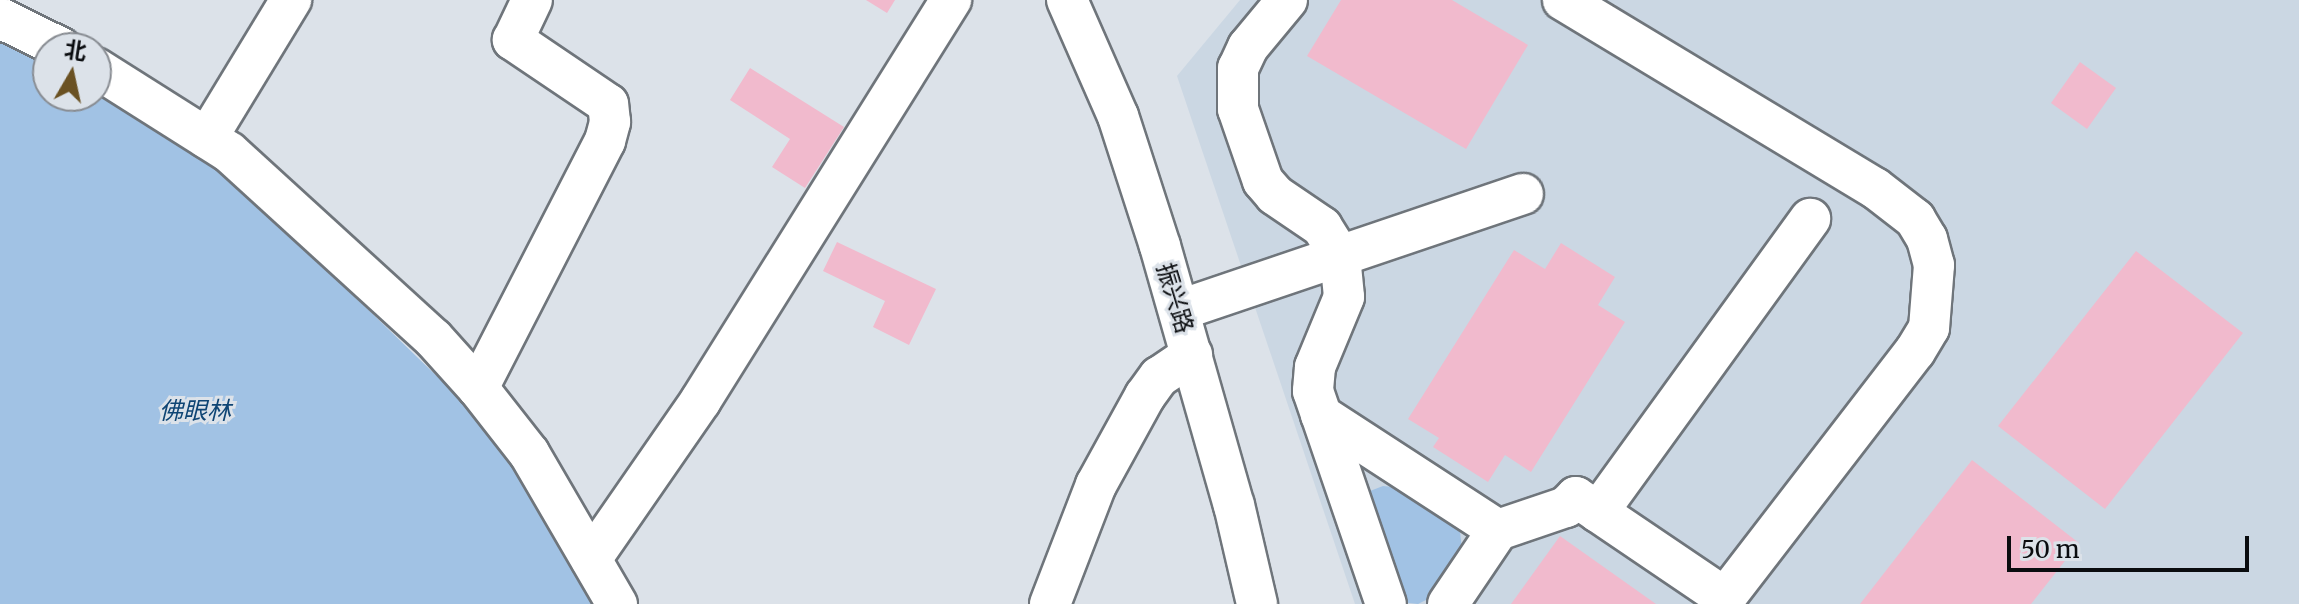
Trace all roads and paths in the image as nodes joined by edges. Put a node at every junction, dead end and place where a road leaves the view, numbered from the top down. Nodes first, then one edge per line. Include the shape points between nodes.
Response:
1 (291, 0) edge
2 (532, 0) edge
3 (951, 0) edge
4 (1067, 0) edge
5 (1287, 0) edge
6 (1563, 0) edge
7 (0, 18) edge
8 (32, 34) edge
9 (112, 78) edge
10 (207, 138) junction
11 (1523, 194) dead end
12 (1810, 219) dead end
13 (1340, 256) junction
14 (1180, 310) junction
15 (1192, 355) junction
16 (478, 388) junction
17 (1321, 415) junction
18 (1598, 512) junction
19 (1498, 530) junction
20 (591, 559) junction
21 (1723, 601) edge
22 (617, 604) edge
23 (1050, 604) edge
24 (1257, 604) edge
25 (1386, 604) edge
26 (1448, 604) edge

1 - 10 street
2 - 16 street via 513,40 608,104 610,122
3 - 20 street via 701,400
4 - 14 street, 振兴路 via 1118,116
5 - 13 street via 1248,47 1238,68 1238,109 1263,181 1322,227
6 - 21 street via 1875,188 1915,219 1934,265 1929,328 1915,351
7 - 8 street
9 - 10 street
10 - 16 street via 373,280
11 - 13 street
12 - 18 street
13 - 14 street
13 - 17 street via 1344,297 1313,380
14 - 15 street, 振兴路
15 - 23 street via 1165,372 1145,396 1096,485
15 - 24 street, 振兴路
16 - 20 street via 529,453
17 - 19 street
17 - 25 street
18 - 19 street via 1576,497 1566,507
18 - 21 street
19 - 26 street
20 - 22 street

